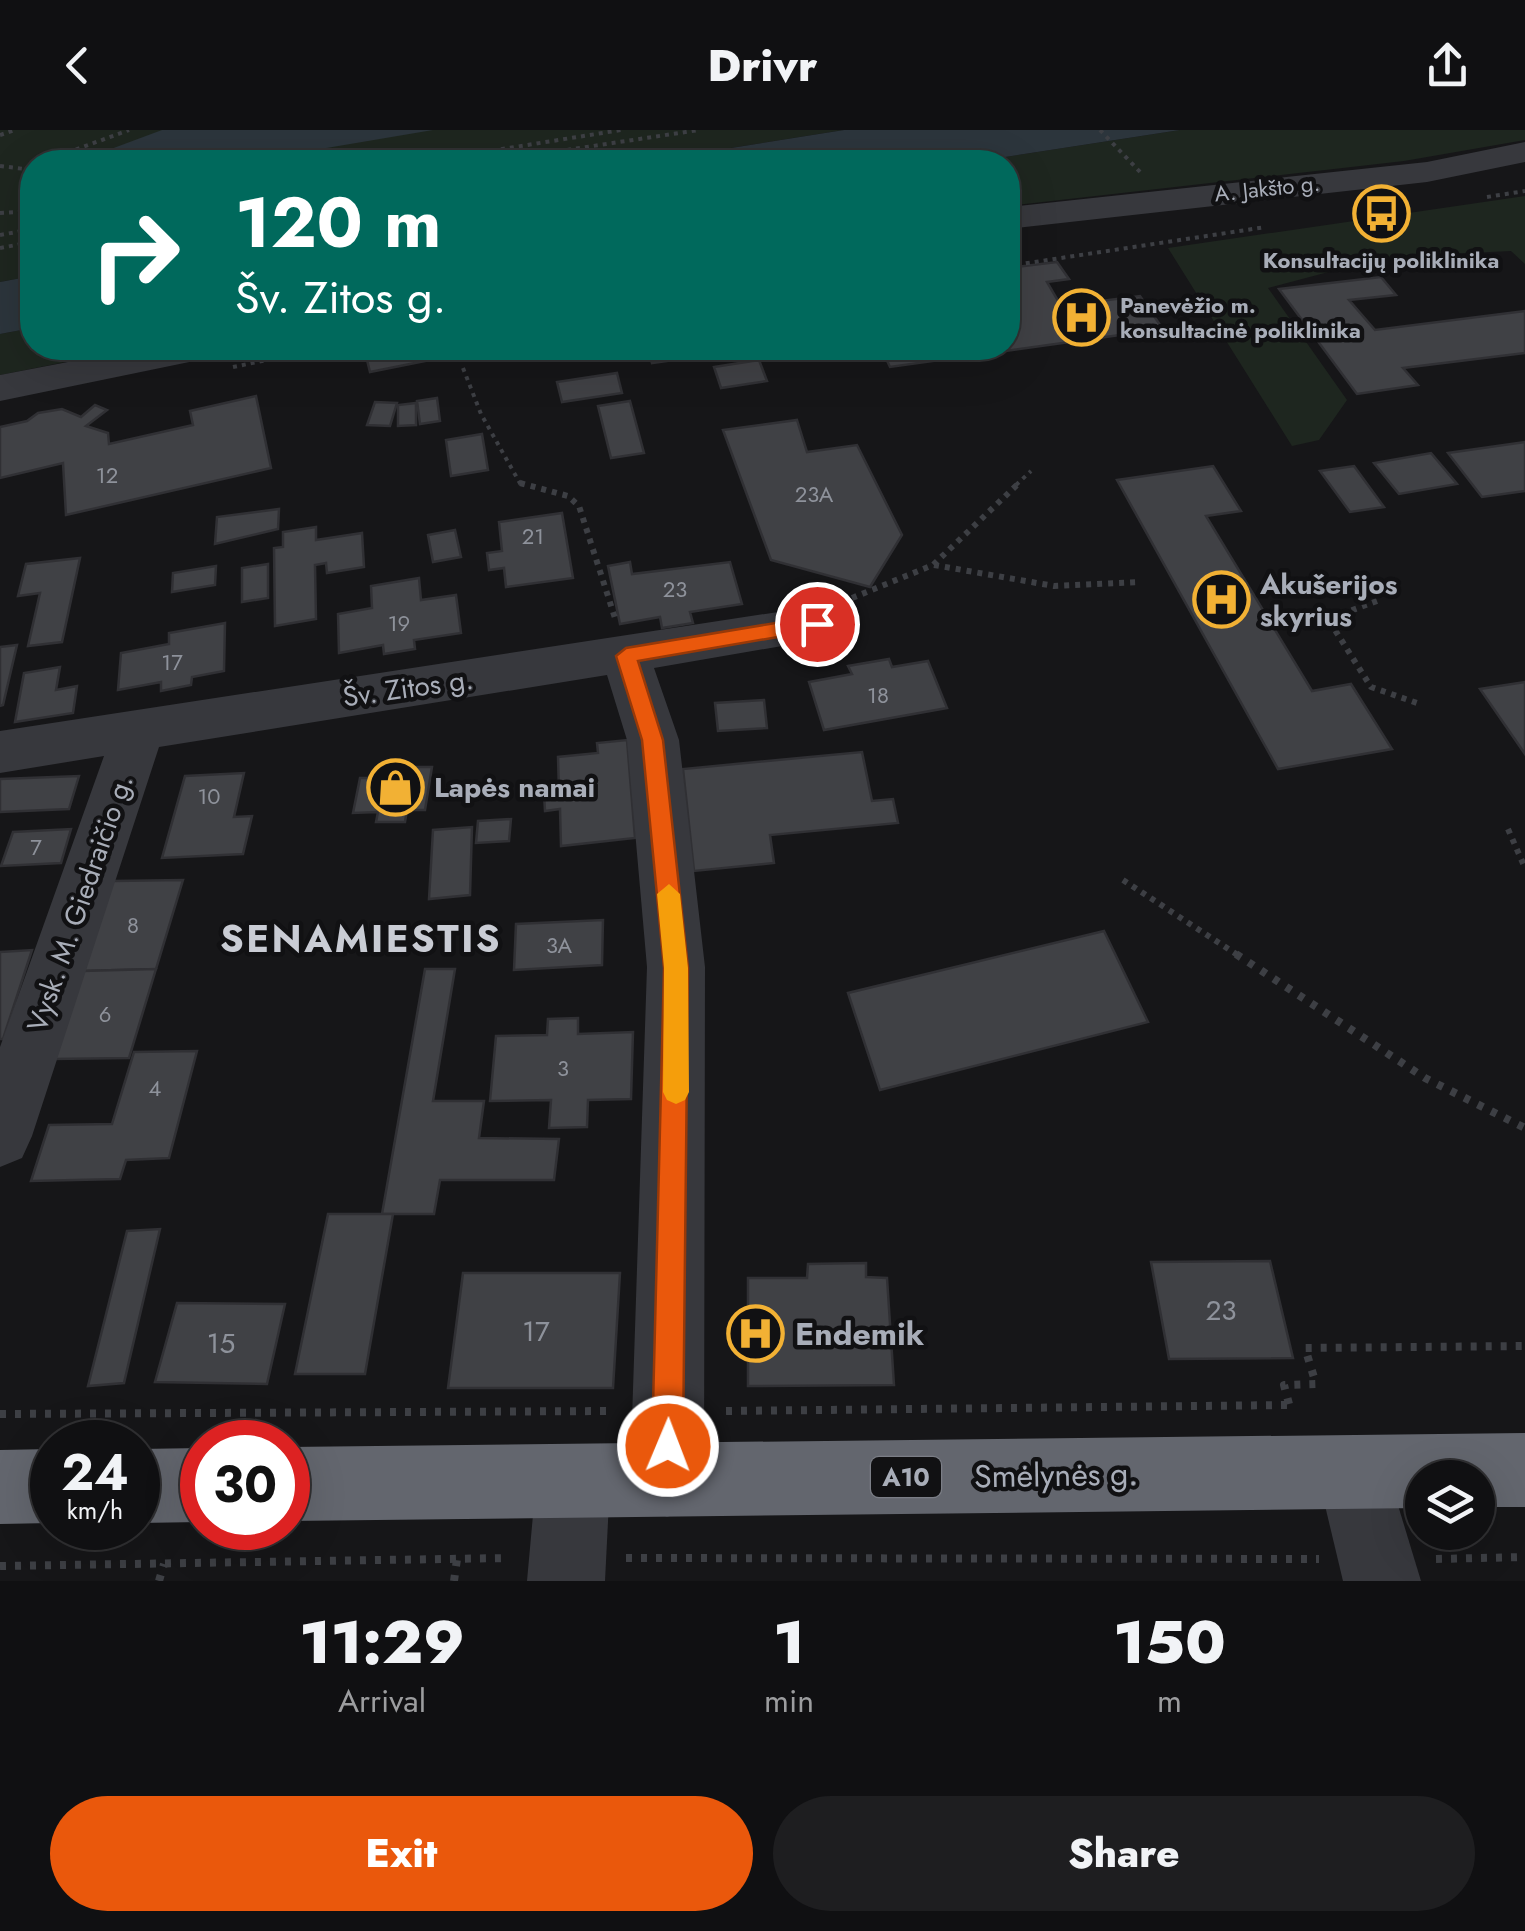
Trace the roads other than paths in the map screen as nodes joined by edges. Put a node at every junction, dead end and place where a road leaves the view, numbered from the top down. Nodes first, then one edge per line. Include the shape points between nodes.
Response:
1 (1525, 152) edge
2 (1020, 217) edge
3 (140, 360) edge
4 (0, 388) edge
5 (817, 624) road end
6 (626, 656) junction
7 (140, 728) junction
8 (0, 752) edge
9 (0, 1136) edge
10 (1525, 1470) edge
11 (1330, 1472) junction
12 (667, 1480) junction
13 (573, 1482) junction
14 (310, 1484) edge
15 (0, 1486) edge
16 (30, 1486) edge
17 (567, 1569) edge
18 (1379, 1570) edge

1 - 2 street, A. Jakšto g. via 1428,172
3 - 4 street
5 - 6 street, Šv. Zitos g.
6 - 7 street, Šv. Zitos g.
6 - 12 street via 653,740 676,968
7 - 8 street, Šv. Zitos g.
7 - 9 street, Vysk. M. Giedraičio g.
10 - 11 highway, Smėlynės g. / A10
11 - 12 highway, Smėlynės g. / A10
11 - 18 street
12 - 13 highway, Smėlynės g. / A10
13 - 14 highway, Smėlynės g. / A10
13 - 17 street
15 - 16 highway

